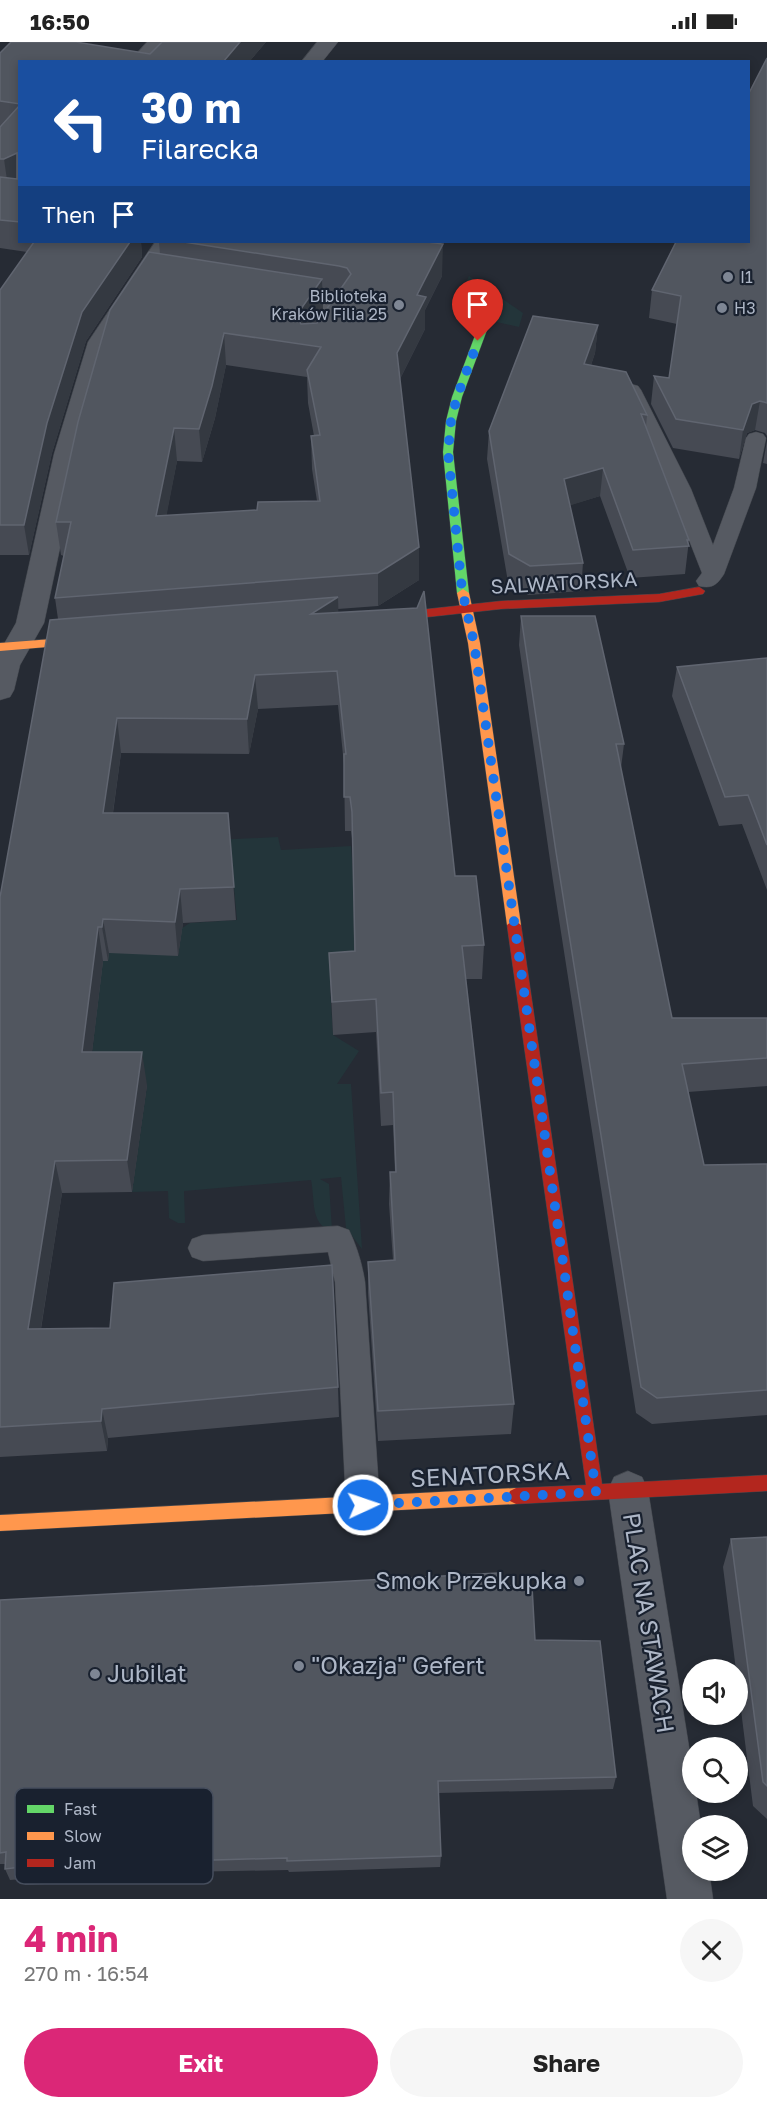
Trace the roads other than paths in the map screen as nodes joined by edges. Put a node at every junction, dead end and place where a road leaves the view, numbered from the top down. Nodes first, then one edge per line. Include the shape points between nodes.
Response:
1 (156, 42) edge
2 (328, 42) edge
3 (140, 60) edge
4 (314, 60) edge
5 (166, 243) edge
6 (269, 295) edge
7 (485, 322) dead end
8 (315, 341) edge
9 (632, 390) edge
10 (756, 438) dead end
11 (706, 582) junction
12 (465, 609) junction
13 (372, 619) edge
14 (110, 638) edge
15 (9, 646) edge
16 (0, 690) edge
17 (203, 1248) dead end
18 (767, 1483) edge
19 (612, 1491) junction
20 (363, 1505) junction
21 (0, 1524) edge
22 (690, 1899) edge

1 - 3 lane
2 - 4 street
5 - 15 street via 154,277 100,342 67,454 30,623
6 - 8 lane via 339,306
7 - 12 street via 457,397 448,452
9 - 11 lane via 680,489
10 - 11 lane via 745,488
11 - 12 street, SALWATORSKA via 659,598
12 - 13 street, SALWATORSKA
12 - 19 street via 476,654
14 - 15 street
15 - 16 street
17 - 20 lane via 338,1239 350,1282
18 - 19 street, SENATORSKA
19 - 20 street, SENATORSKA
19 - 22 street, PLAC NA STAWACH
20 - 21 street, SENATORSKA

